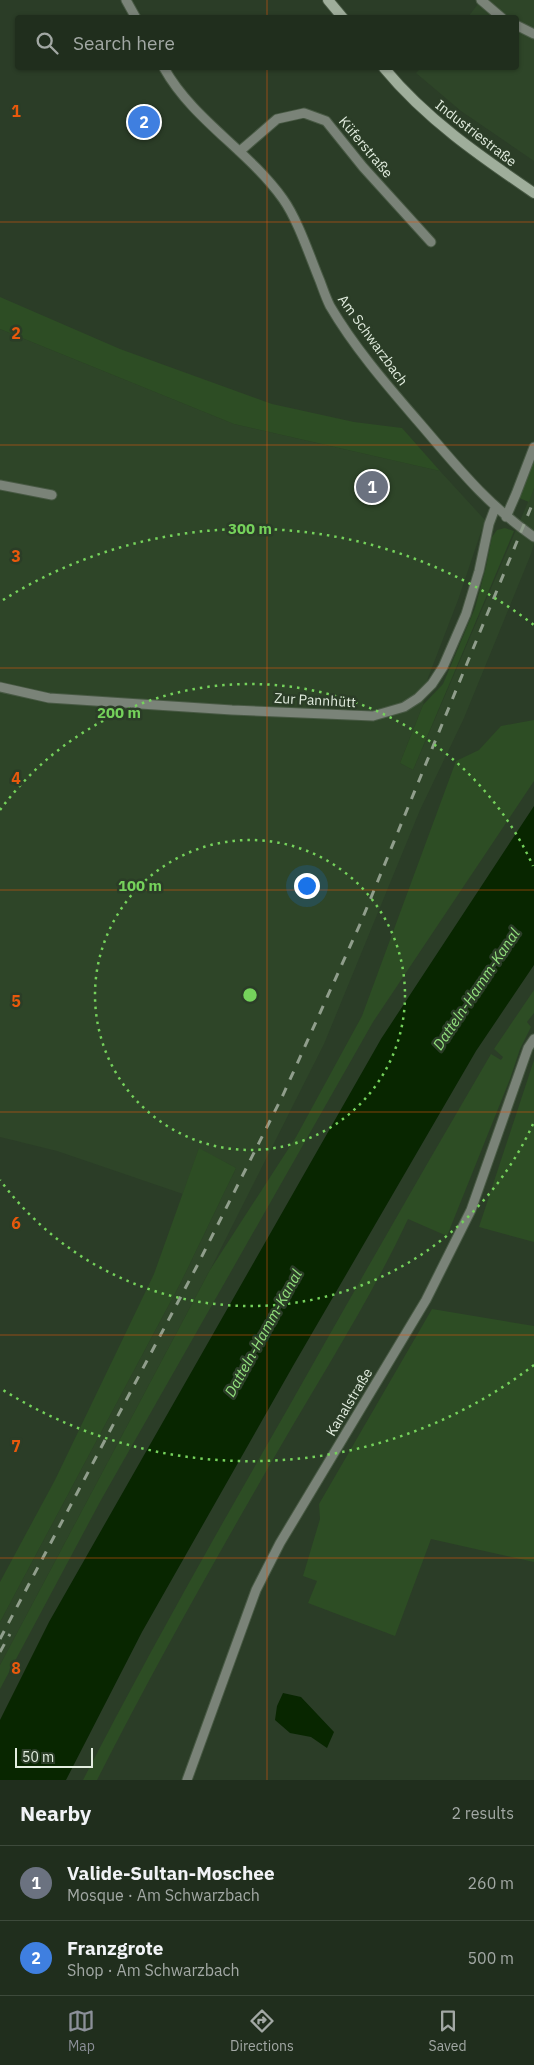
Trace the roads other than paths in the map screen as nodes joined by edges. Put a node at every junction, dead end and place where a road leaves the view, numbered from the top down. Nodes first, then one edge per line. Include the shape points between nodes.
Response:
1 (126, 0) edge
2 (328, 0) edge
3 (481, 0) edge
4 (134, 15) edge
5 (340, 15) edge
6 (498, 15) edge
7 (519, 26) edge
8 (534, 34) edge
9 (165, 70) edge
10 (386, 70) edge
11 (240, 152) junction
12 (534, 193) edge
13 (431, 242) dead end
14 (534, 447) edge
15 (0, 485) edge
16 (52, 495) dead end
17 (495, 508) junction
18 (506, 516) junction
19 (534, 537) edge
20 (0, 687) edge
21 (534, 1039) edge
22 (187, 1780) edge

1 - 4 street
2 - 5 main road
3 - 6 street
7 - 8 street
9 - 11 street, Am Schwarzbach via 197,112
10 - 12 main road, Industriestraße via 438,123
11 - 13 street, Küferstraße via 277,119 304,113 326,121
11 - 17 street, Am Schwarzbach via 283,199 329,305 375,370
14 - 18 street
15 - 16 street
17 - 18 street, Am Schwarzbach
17 - 20 street, Zur Pannhütt via 466,614 443,667 432,684 404,707 373,716 232,710 49,698
18 - 19 street, Am Schwarzbach
21 - 22 street, Kanalstraße via 528,1048 471,1210 426,1300 280,1543 256,1590

